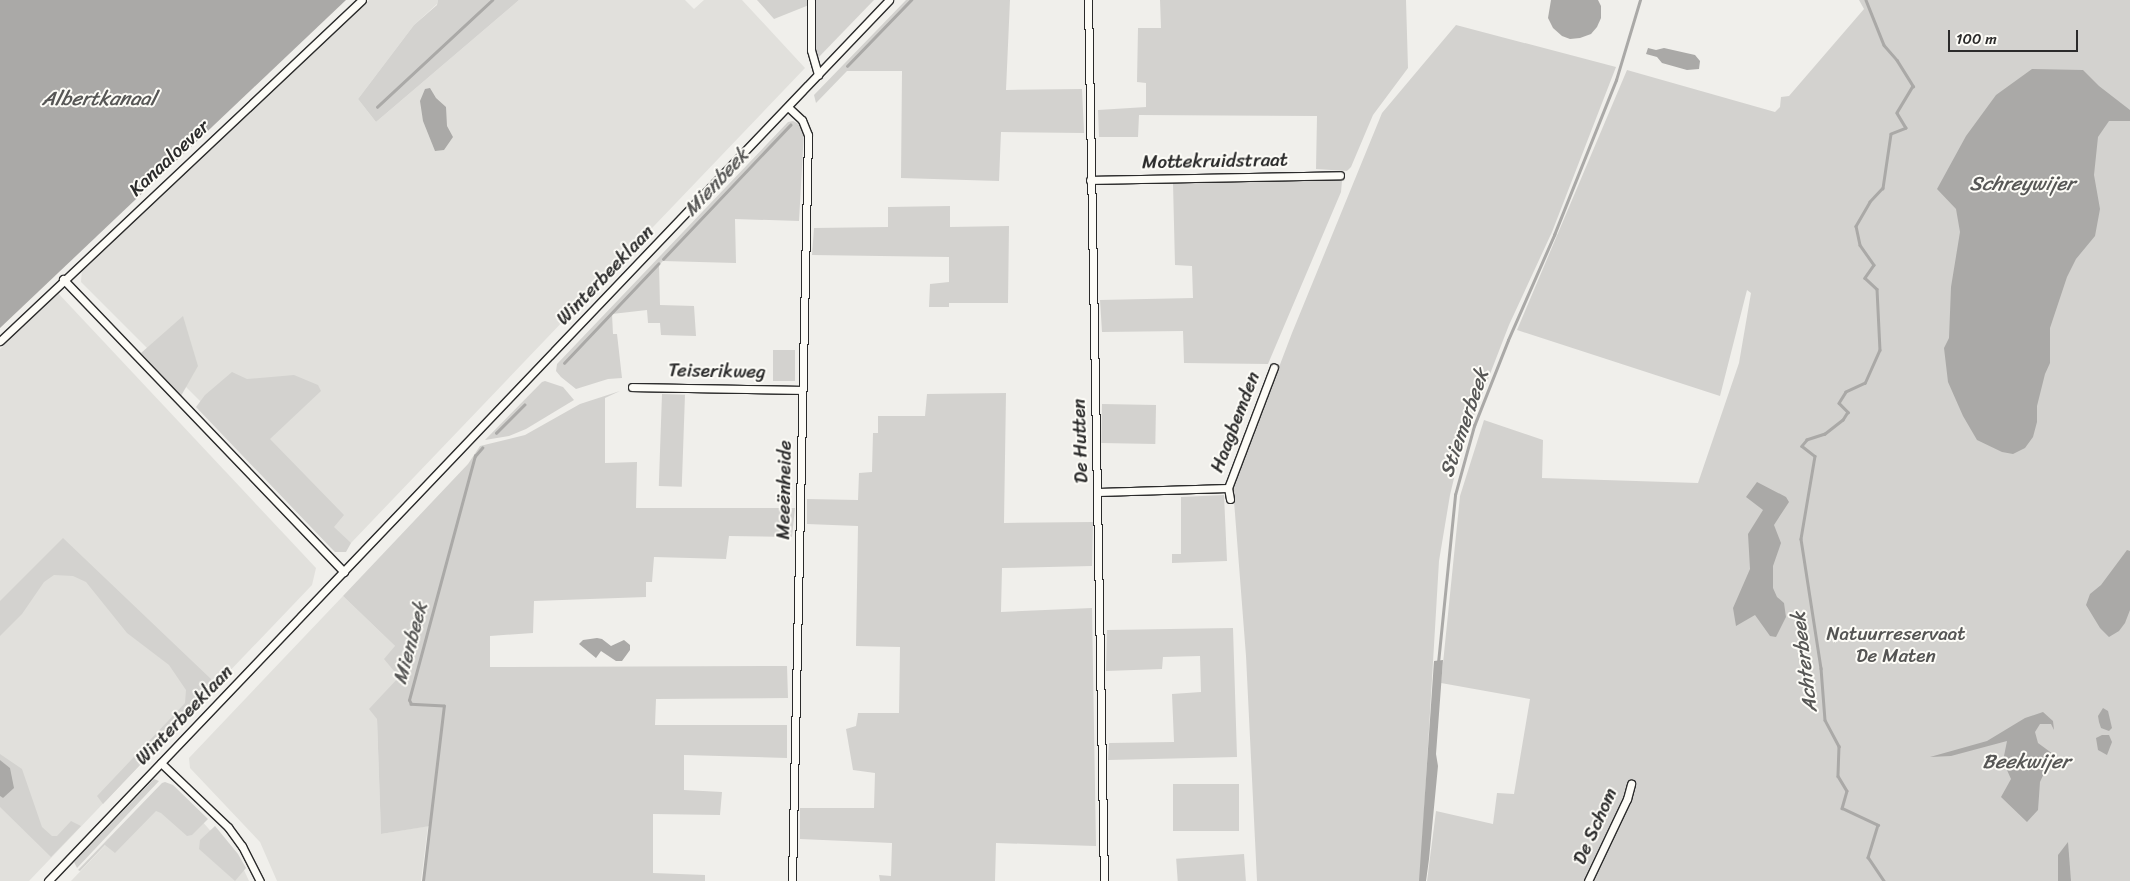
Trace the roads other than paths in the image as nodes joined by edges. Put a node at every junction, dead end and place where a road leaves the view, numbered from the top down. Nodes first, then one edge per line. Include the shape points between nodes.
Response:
1 (362, 0) edge
2 (812, 0) edge
3 (889, 0) edge
4 (1088, 0) edge
5 (818, 75) junction
6 (788, 107) junction
7 (1340, 174) dead end
8 (1090, 180) junction
9 (63, 279) junction
10 (0, 341) edge
11 (1274, 367) dead end
12 (632, 387) dead end
13 (802, 390) junction
14 (1228, 488) junction
15 (1098, 492) junction
16 (1230, 499) dead end
17 (344, 572) junction
18 (161, 763) junction
19 (1631, 784) dead end
20 (48, 881) edge
21 (260, 881) edge
22 (792, 881) edge
23 (1104, 881) edge
24 (1588, 881) edge

1 - 9 street, Kanaaloever
2 - 5 street via 811,50
3 - 5 street, Winterbeeklaan
4 - 8 street, De Hutten
5 - 6 street, Winterbeeklaan
6 - 13 street, Meeënheide via 802,120 808,135
6 - 17 street, Winterbeeklaan
7 - 8 street, Mottekruidstraat
8 - 15 street, De Hutten
9 - 10 street, Kanaaloever
9 - 17 street
11 - 14 street, Haagbemden
12 - 13 street, Teiserikweg
13 - 22 street, Meeënheide
14 - 15 street, Haagbemden
14 - 16 street, Haagbemden
15 - 23 street, De Hutten
17 - 18 street, Winterbeeklaan
18 - 20 street, Winterbeeklaan
18 - 21 street via 228,827
19 - 24 street, De Schom

